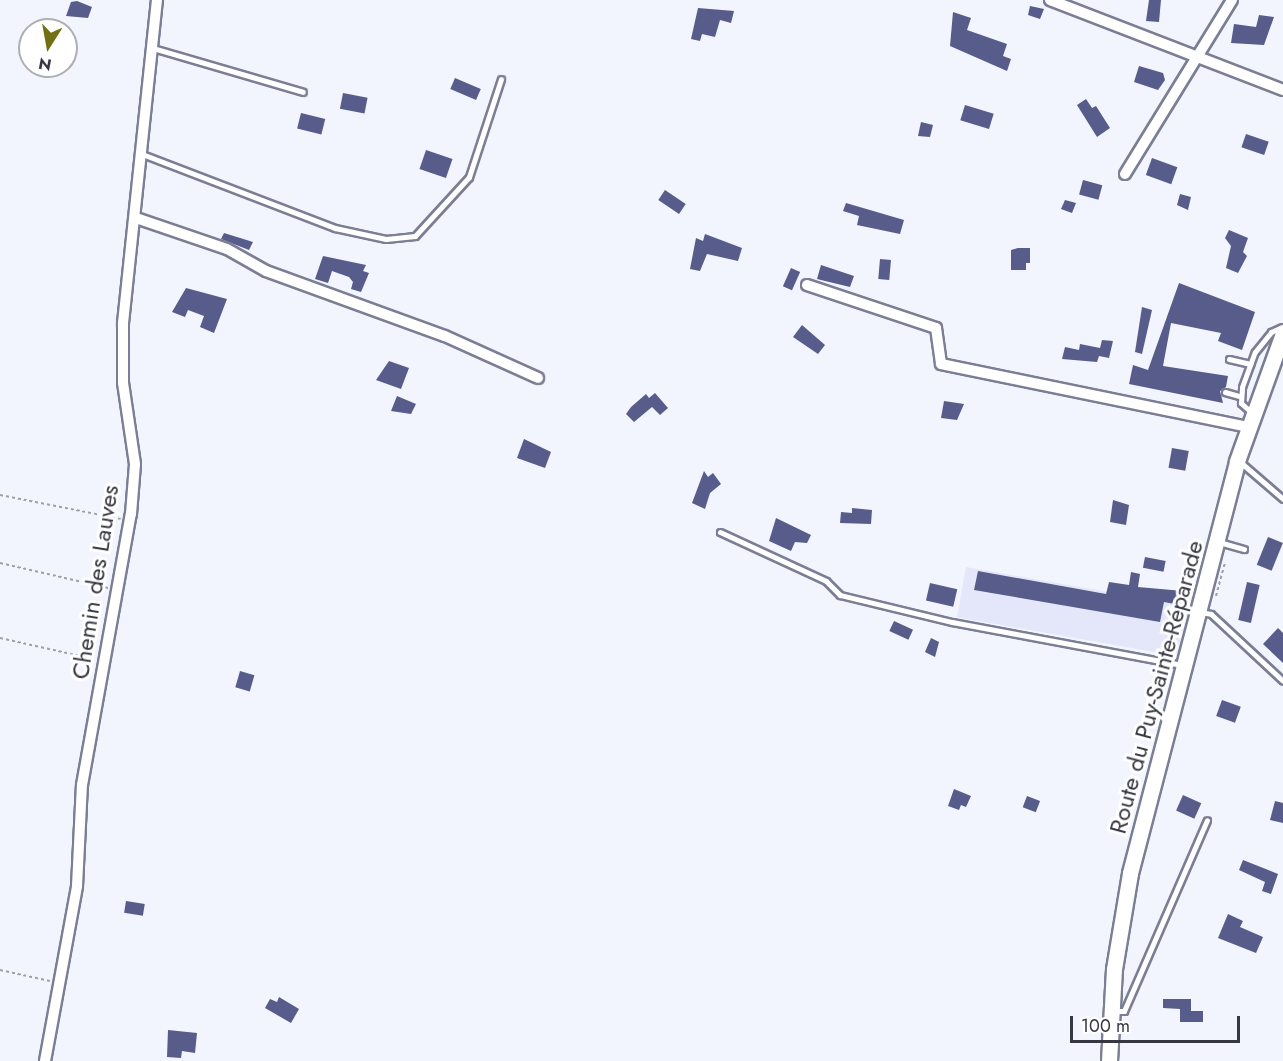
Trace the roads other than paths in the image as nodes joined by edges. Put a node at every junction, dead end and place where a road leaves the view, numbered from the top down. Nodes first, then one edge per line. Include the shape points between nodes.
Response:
1 (157, 0) edge
2 (1050, 0) edge
3 (1232, 0) edge
4 (153, 48) junction
5 (1199, 56) junction
6 (501, 79) dead end
7 (1283, 90) edge
8 (303, 92) dead end
9 (142, 154) junction
10 (1125, 174) dead end
11 (135, 218) junction
12 (807, 285) dead end
13 (1283, 326) edge
14 (1283, 333) edge
15 (1229, 359) dead end
16 (1250, 364) junction
17 (538, 378) dead end
18 (1225, 393) dead end
19 (1239, 396) junction
20 (1250, 420) junction
21 (1238, 460) junction
22 (1283, 500) edge
23 (720, 532) dead end
24 (1219, 542) junction
25 (1244, 549) dead end
26 (1198, 611) junction
27 (1184, 665) junction
28 (1283, 681) edge
29 (1207, 820) dead end
30 (1112, 1011) junction
31 (45, 1061) edge
32 (1109, 1061) edge

1 - 4 street, Chemin des Lauves
2 - 5 street
3 - 5 street
4 - 8 lane
4 - 9 street, Chemin des Lauves
5 - 7 street
5 - 10 street
6 - 9 lane via 469,177 415,236 386,239 335,228
9 - 11 street, Chemin des Lauves
11 - 17 street via 227,249 266,271 445,336
11 - 31 street, Chemin des Lauves via 122,354 135,464 130,521 82,785 77,886
12 - 20 street via 936,328 941,364
13 - 16 lane via 1262,340
14 - 20 street, Route du Puy-Sainte-Réparade
15 - 16 lane
16 - 19 lane
18 - 19 lane
19 - 20 lane
20 - 21 street, Route du Puy-Sainte-Réparade
21 - 22 lane
21 - 24 street, Route du Puy-Sainte-Réparade
23 - 27 lane via 826,581 840,595 952,622
24 - 25 lane
24 - 26 street, Route du Puy-Sainte-Réparade
26 - 27 street, Route du Puy-Sainte-Réparade
26 - 28 lane via 1211,614
27 - 30 street, Route du Puy-Sainte-Réparade via 1130,873
29 - 30 lane via 1124,1011
30 - 32 street, Route du Puy-Sainte-Réparade

